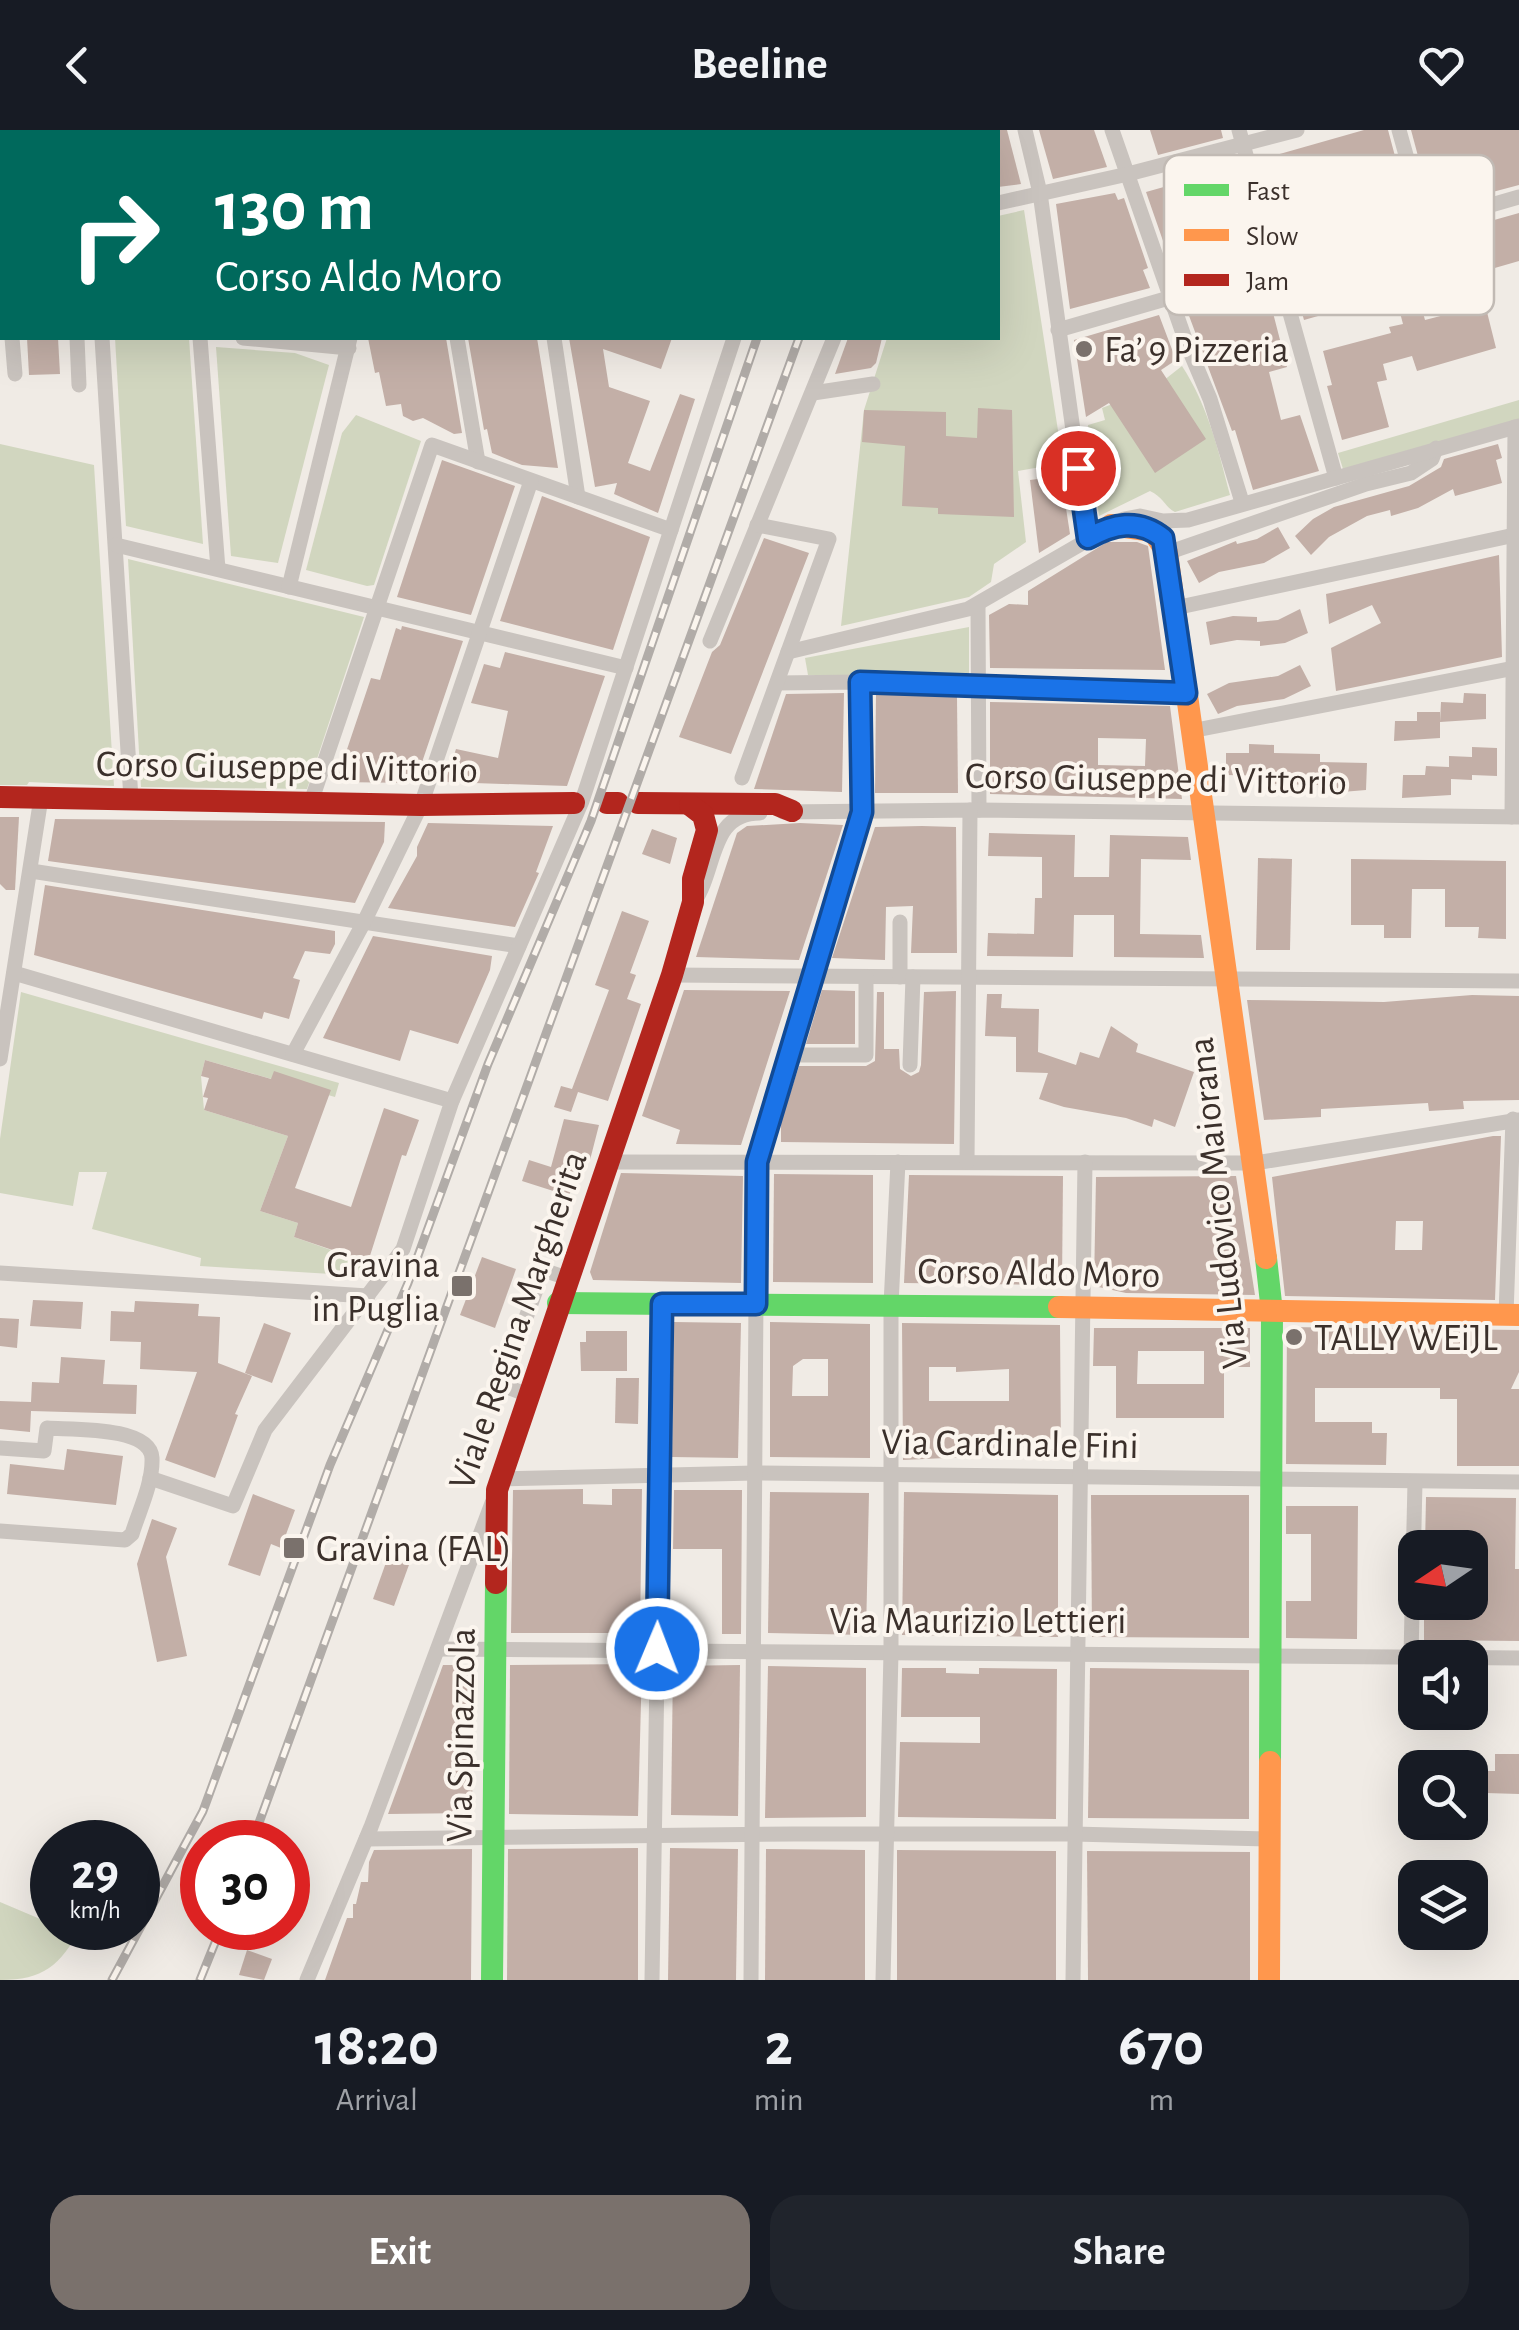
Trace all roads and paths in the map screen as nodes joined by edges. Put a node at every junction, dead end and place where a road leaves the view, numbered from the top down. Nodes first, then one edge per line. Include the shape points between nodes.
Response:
1 (1025, 130) edge
2 (1112, 130) edge
3 (1297, 130) edge
4 (1399, 130) edge
5 (1241, 138) edge
6 (1188, 155) edge
7 (1406, 155) edge
8 (1164, 163) edge
9 (1128, 174) junction
10 (1040, 193) junction
11 (1519, 196) edge
12 (1000, 203) edge
13 (1494, 203) edge
14 (1164, 280) edge
15 (1164, 300) edge
16 (1177, 315) edge
17 (1291, 315) edge
18 (1058, 330) junction
19 (12, 340) edge
20 (77, 340) edge
21 (102, 340) edge
22 (200, 340) edge
23 (285, 340) edge
24 (457, 340) edge
25 (554, 340) edge
26 (733, 340) edge
27 (833, 340) edge
28 (350, 343) edge
29 (14, 374) dead end
30 (873, 384) dead end
31 (79, 385) dead end
32 (813, 393) junction
33 (1517, 426) edge
34 (1436, 448) junction
35 (478, 462) junction
36 (1336, 478) junction
37 (531, 481) junction
38 (578, 497) junction
39 (1242, 502) junction
40 (757, 525) junction
41 (1112, 525) junction
42 (671, 530) junction
43 (1516, 534) edge
44 (1088, 538) junction
45 (116, 544) junction
46 (1167, 554) junction
47 (218, 569) junction
48 (290, 586) junction
49 (978, 605) junction
50 (377, 608) junction
51 (1175, 608) junction
52 (482, 633) junction
53 (710, 641) dead end
54 (788, 652) junction
55 (626, 668) junction
56 (1516, 668) edge
57 (860, 682) junction
58 (777, 683) junction
59 (978, 686) junction
60 (1186, 693) junction
61 (1191, 731) junction
62 (742, 778) dead end
63 (0, 797) edge
64 (41, 798) junction
65 (131, 799) junction
66 (311, 802) junction
67 (578, 802) junction
68 (621, 803) dead end
69 (690, 804) junction
70 (421, 805) junction
71 (974, 810) junction
72 (792, 811) junction
73 (862, 812) junction
74 (1204, 815) junction
75 (1516, 817) edge
76 (734, 818) joint
77 (30, 871) junction
78 (694, 902) junction
79 (364, 922) junction
80 (900, 922) dead end
81 (519, 946) junction
82 (14, 973) junction
83 (672, 976) junction
84 (812, 976) junction
85 (866, 977) junction
86 (906, 977) junction
87 (970, 977) junction
88 (1226, 979) junction
89 (1519, 981) edge
90 (293, 1054) junction
91 (789, 1054) junction
92 (0, 1059) edge
93 (910, 1065) dead end
94 (452, 1101) junction
95 (1516, 1119) edge
96 (607, 1162) junction
97 (757, 1162) junction
98 (898, 1162) junction
99 (968, 1162) junction
100 (1085, 1162) junction
101 (1255, 1163) junction
102 (0, 1273) edge
103 (567, 1278) junction
104 (368, 1296) junction
105 (558, 1303) junction
106 (662, 1304) junction
107 (756, 1304) junction
108 (891, 1305) junction
109 (1082, 1307) junction
110 (1272, 1312) junction
111 (1512, 1315) edge
112 (528, 1395) junction
113 (0, 1448) edge
114 (755, 1473) junction
115 (892, 1474) junction
116 (660, 1475) junction
117 (1079, 1475) junction
118 (150, 1478) junction
119 (1272, 1480) junction
120 (1415, 1482) junction
121 (1519, 1482) edge
122 (499, 1485) junction
123 (0, 1531) edge
124 (1411, 1640) edge
125 (438, 1649) junction
126 (496, 1649) junction
127 (657, 1649) junction
128 (754, 1651) junction
129 (1078, 1652) junction
130 (891, 1654) junction
131 (1272, 1654) junction
132 (1398, 1656) edge
133 (1488, 1657) edge
134 (1519, 1658) edge
135 (1074, 1834) junction
136 (752, 1835) junction
137 (887, 1836) junction
138 (654, 1837) junction
139 (366, 1839) junction
140 (1267, 1839) junction
141 (494, 1840) junction
142 (307, 1980) edge
143 (492, 1980) edge
144 (652, 1980) edge
145 (751, 1980) edge
146 (884, 1980) edge
147 (1073, 1980) edge
148 (1269, 1980) edge

1 - 10 street
2 - 9 street
3 - 5 street
4 - 7 street
5 - 6 street
8 - 9 street
9 - 10 street
9 - 14 street
10 - 12 street
10 - 18 street
11 - 13 street
15 - 18 street
16 - 39 street
17 - 36 street
18 - 44 street
19 - 29 street
20 - 31 street
21 - 45 street
22 - 47 street
23 - 28 street
24 - 35 street
25 - 38 street
26 - 42 street
27 - 32 street
28 - 48 street
30 - 32 street
32 - 40 street
33 - 34 street
33 - 43 street
34 - 36 street
34 - 46 street via 1411,473
35 - 37 street
35 - 50 street via 432,446
36 - 39 street
37 - 38 street
37 - 52 street
38 - 42 street
39 - 41 street via 1183,521 1135,516
40 - 53 street
40 - 54 street via 830,538
41 - 44 street
41 - 46 street via 1154,531
42 - 55 street
43 - 51 street
43 - 56 street
44 - 49 street
45 - 47 street
45 - 65 street
46 - 51 street, Via Ludovico Maiorana
47 - 48 street
48 - 50 street
49 - 54 street
49 - 59 street
50 - 52 street
50 - 66 street
51 - 60 street, Via Ludovico Maiorana
52 - 55 street
52 - 70 street
54 - 58 street
55 - 67 street
56 - 61 street
56 - 75 street
57 - 58 street
57 - 59 street
57 - 73 street
58 - 62 street
59 - 60 street
59 - 71 street
60 - 61 street, Via Ludovico Maiorana
61 - 74 street, Via Ludovico Maiorana
63 - 64 street, Corso Giuseppe di Vittorio
64 - 65 street, Corso Giuseppe di Vittorio
64 - 77 street
65 - 66 street, Corso Giuseppe di Vittorio
66 - 70 street, Corso Giuseppe di Vittorio
67 - 70 street, Corso Giuseppe di Vittorio
67 - 81 street
68 - 69 street
69 - 72 street via 774,804
69 - 78 street, Viale Regina Margherita via 703,814 707,830 692,879
70 - 79 street
71 - 73 street, Corso Giuseppe di Vittorio
71 - 74 street, Corso Giuseppe di Vittorio
71 - 87 street
72 - 73 street, Corso Giuseppe di Vittorio
72 - 76 street, Corso Giuseppe di Vittorio
73 - 84 street
74 - 75 street, Corso Giuseppe di Vittorio
74 - 88 street, Via Ludovico Maiorana
76 - 78 street, Viale Regina Margherita
77 - 79 street
77 - 82 street
78 - 83 street, Viale Regina Margherita
79 - 81 street
79 - 90 street
80 - 86 street
81 - 94 street
82 - 90 street
82 - 92 street
83 - 84 street
83 - 96 street, Viale Regina Margherita
84 - 85 street
84 - 91 street
85 - 86 street
85 - 91 street via 866,1055
86 - 87 street
86 - 93 street
87 - 88 street
87 - 99 street
88 - 89 street
88 - 101 street, Via Ludovico Maiorana
90 - 94 street
91 - 97 street
94 - 104 street via 403,1249
95 - 101 street
95 - 111 street
96 - 97 street
96 - 103 street, Viale Regina Margherita
97 - 98 street
97 - 107 street
98 - 99 street
98 - 108 street
99 - 100 street
100 - 101 street
100 - 109 street
101 - 110 street, Via Ludovico Maiorana
102 - 104 street
103 - 105 street, Viale Regina Margherita
103 - 112 street via 544,1270 502,1385
104 - 118 street via 266,1430 233,1506
105 - 106 street, Corso Aldo Moro
105 - 112 street, Viale Regina Margherita
106 - 107 street, Corso Aldo Moro
106 - 116 street
107 - 108 street, Corso Aldo Moro
107 - 114 street
108 - 109 street, Corso Aldo Moro
108 - 115 street
109 - 110 street, Corso Aldo Moro
109 - 117 street
110 - 111 street, Corso Aldo Moro
110 - 119 street, Via Ludovico Maiorana
112 - 122 street, Viale Regina Margherita
113 - 118 street via 44,1451 47,1428 133,1436 152,1454
114 - 115 street, Via Cardinale Fini
114 - 116 street, Via Cardinale Fini
114 - 128 street
115 - 117 street, Via Cardinale Fini
115 - 130 street
116 - 122 street, Via Cardinale Fini
116 - 127 street
117 - 119 street, Via Cardinale Fini
117 - 129 street
118 - 123 street via 132,1534 124,1540
119 - 120 street, Via Cardinale Fini
119 - 131 street, Via Ludovico Maiorana
120 - 121 street, Via Cardinale Fini
120 - 124 street
122 - 125 street, Viale Regina Margherita
122 - 126 street, Via Spinazzola
125 - 126 street, Via Maurizio Lettieri
125 - 139 street, Viale Regina Margherita
126 - 127 street, Via Maurizio Lettieri
126 - 141 street, Via Spinazzola
127 - 128 street, Via Maurizio Lettieri
127 - 138 street
128 - 130 street, Via Maurizio Lettieri
128 - 136 street
129 - 130 street, Via Maurizio Lettieri
129 - 131 street, Via Maurizio Lettieri
129 - 135 street
130 - 137 street
131 - 132 street, Via Maurizio Lettieri
131 - 140 street, Via Ludovico Maiorana
133 - 134 street, Via Maurizio Lettieri
135 - 137 street
135 - 140 street
135 - 147 street
136 - 137 street
136 - 138 street
136 - 145 street
137 - 146 street
138 - 141 street
138 - 144 street
139 - 141 street
139 - 142 street, Viale Regina Margherita
140 - 148 street, Via Ludovico Maiorana
141 - 143 street, Via Spinazzola

